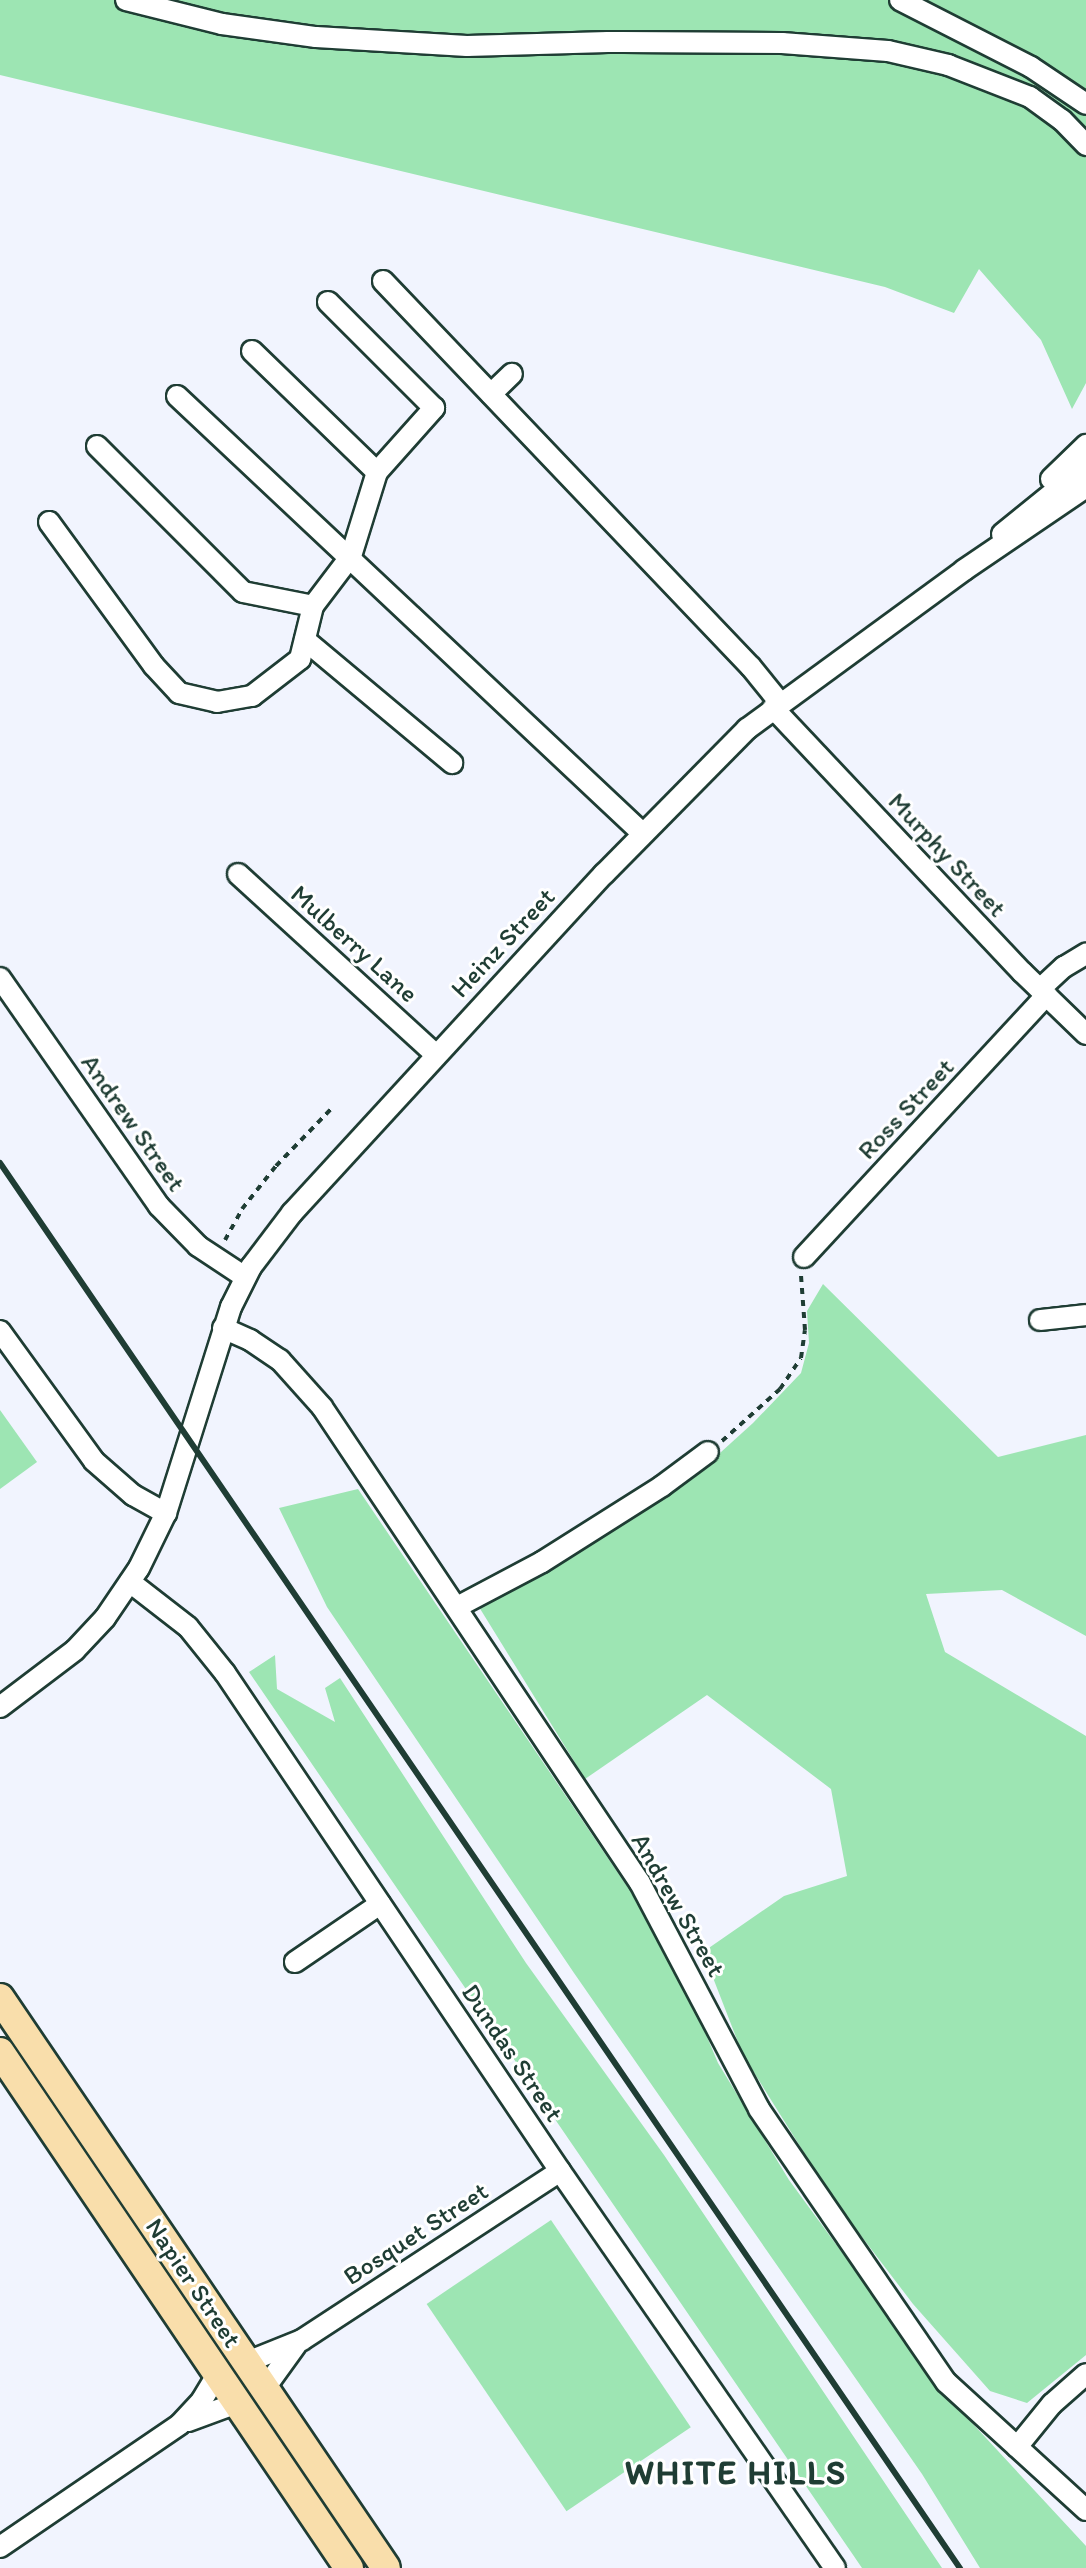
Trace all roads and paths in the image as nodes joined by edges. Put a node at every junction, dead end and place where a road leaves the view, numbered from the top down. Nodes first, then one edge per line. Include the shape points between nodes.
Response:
1 (126, 0) edge
2 (900, 0) edge
3 (1086, 104) edge
4 (1086, 145) edge
5 (383, 281) dead end
6 (328, 302) dead end
7 (252, 351) dead end
8 (512, 374) dead end
9 (491, 394) junction
10 (177, 396) dead end
11 (1086, 445) edge
12 (97, 446) dead end
13 (1086, 466) edge
14 (377, 472) junction
15 (1086, 487) edge
16 (1021, 517) junction
17 (49, 522) dead end
18 (351, 556) junction
19 (964, 570) junction
20 (313, 606) junction
21 (305, 640) junction
22 (776, 706) junction
23 (452, 763) dead end
24 (642, 833) junction
25 (238, 874) dead end
26 (1086, 954) edge
27 (0, 978) edge
28 (1044, 992) junction
29 (1086, 1034) edge
30 (435, 1054) junction
31 (331, 1109) dead end
32 (219, 1250) dead end
33 (804, 1257) joint
34 (245, 1277) junction
35 (1086, 1315) edge
36 (1040, 1320) dead end
37 (223, 1328) junction
38 (0, 1331) edge
39 (708, 1452) joint
40 (166, 1513) junction
41 (130, 1582) junction
42 (457, 1607) junction
43 (0, 1707) edge
44 (380, 1904) junction
45 (295, 1962) dead end
46 (0, 1998) edge
47 (0, 2052) edge
48 (560, 2171) junction
49 (302, 2340) junction
50 (247, 2362) junction
51 (218, 2373) junction
52 (1086, 2374) edge
53 (265, 2388) junction
54 (237, 2403) junction
55 (180, 2424) junction
56 (1017, 2447) junction
57 (326, 2479) junction
58 (1086, 2510) edge
59 (0, 2547) edge
60 (349, 2568) edge
61 (371, 2568) edge
62 (386, 2568) edge
63 (835, 2568) edge

1 - 4 street via 222,24 316,37 467,46 750,43 888,51 948,65 1030,97
2 - 3 street via 1031,67
5 - 9 street, Murphy Street
6 - 14 street via 434,408
7 - 14 street
8 - 9 street
9 - 22 street, Murphy Street via 751,667
10 - 18 street
11 - 16 street
12 - 20 street via 243,592
13 - 16 street, Heinz Street
14 - 18 street
15 - 19 street, Heinz Street
16 - 19 street, Heinz Street
17 - 21 street via 179,693 217,702 252,696 300,659
18 - 20 street
18 - 24 street
19 - 22 street, Heinz Street
20 - 21 street
21 - 23 street
22 - 24 street, Heinz Street via 713,760
22 - 28 street, Murphy Street
24 - 30 street, Heinz Street
25 - 30 street, Mulberry Lane
26 - 28 street, Ross Street via 1064,967
27 - 34 street, Andrew Street via 159,1206 198,1246
28 - 29 street, Murphy Street
28 - 33 street, Ross Street
30 - 34 street, Heinz Street via 292,1213
31 - 32 path via 276,1166
33 - 39 path via 801,1358 780,1389
34 - 37 street, Heinz Street
35 - 36 street
37 - 40 street, Heinz Street
37 - 42 street, Andrew Street via 266,1348 309,1388
38 - 40 street via 94,1461 133,1495
39 - 42 street via 542,1562
40 - 41 street, Heinz Street
41 - 43 street, Heinz Street via 75,1650
41 - 44 street, Dundas Street via 168,1608 205,1645
42 - 56 street, Andrew Street via 640,1883 759,2109 946,2382
44 - 45 street
44 - 48 street, Dundas Street
46 - 50 highway, Napier Street
47 - 51 highway, Napier Street
48 - 49 street, Bosquet Street
48 - 63 street, Dundas Street
49 - 50 street, Bosquet Street
49 - 53 street, Bosquet Street
50 - 53 highway, Napier Street
51 - 54 highway, Napier Street
51 - 55 street
52 - 56 street via 1052,2404
53 - 57 highway, Napier Street
54 - 55 street
54 - 60 highway, Napier Street
55 - 59 street
56 - 58 street, Andrew Street
57 - 61 highway
57 - 62 highway, Napier Street

